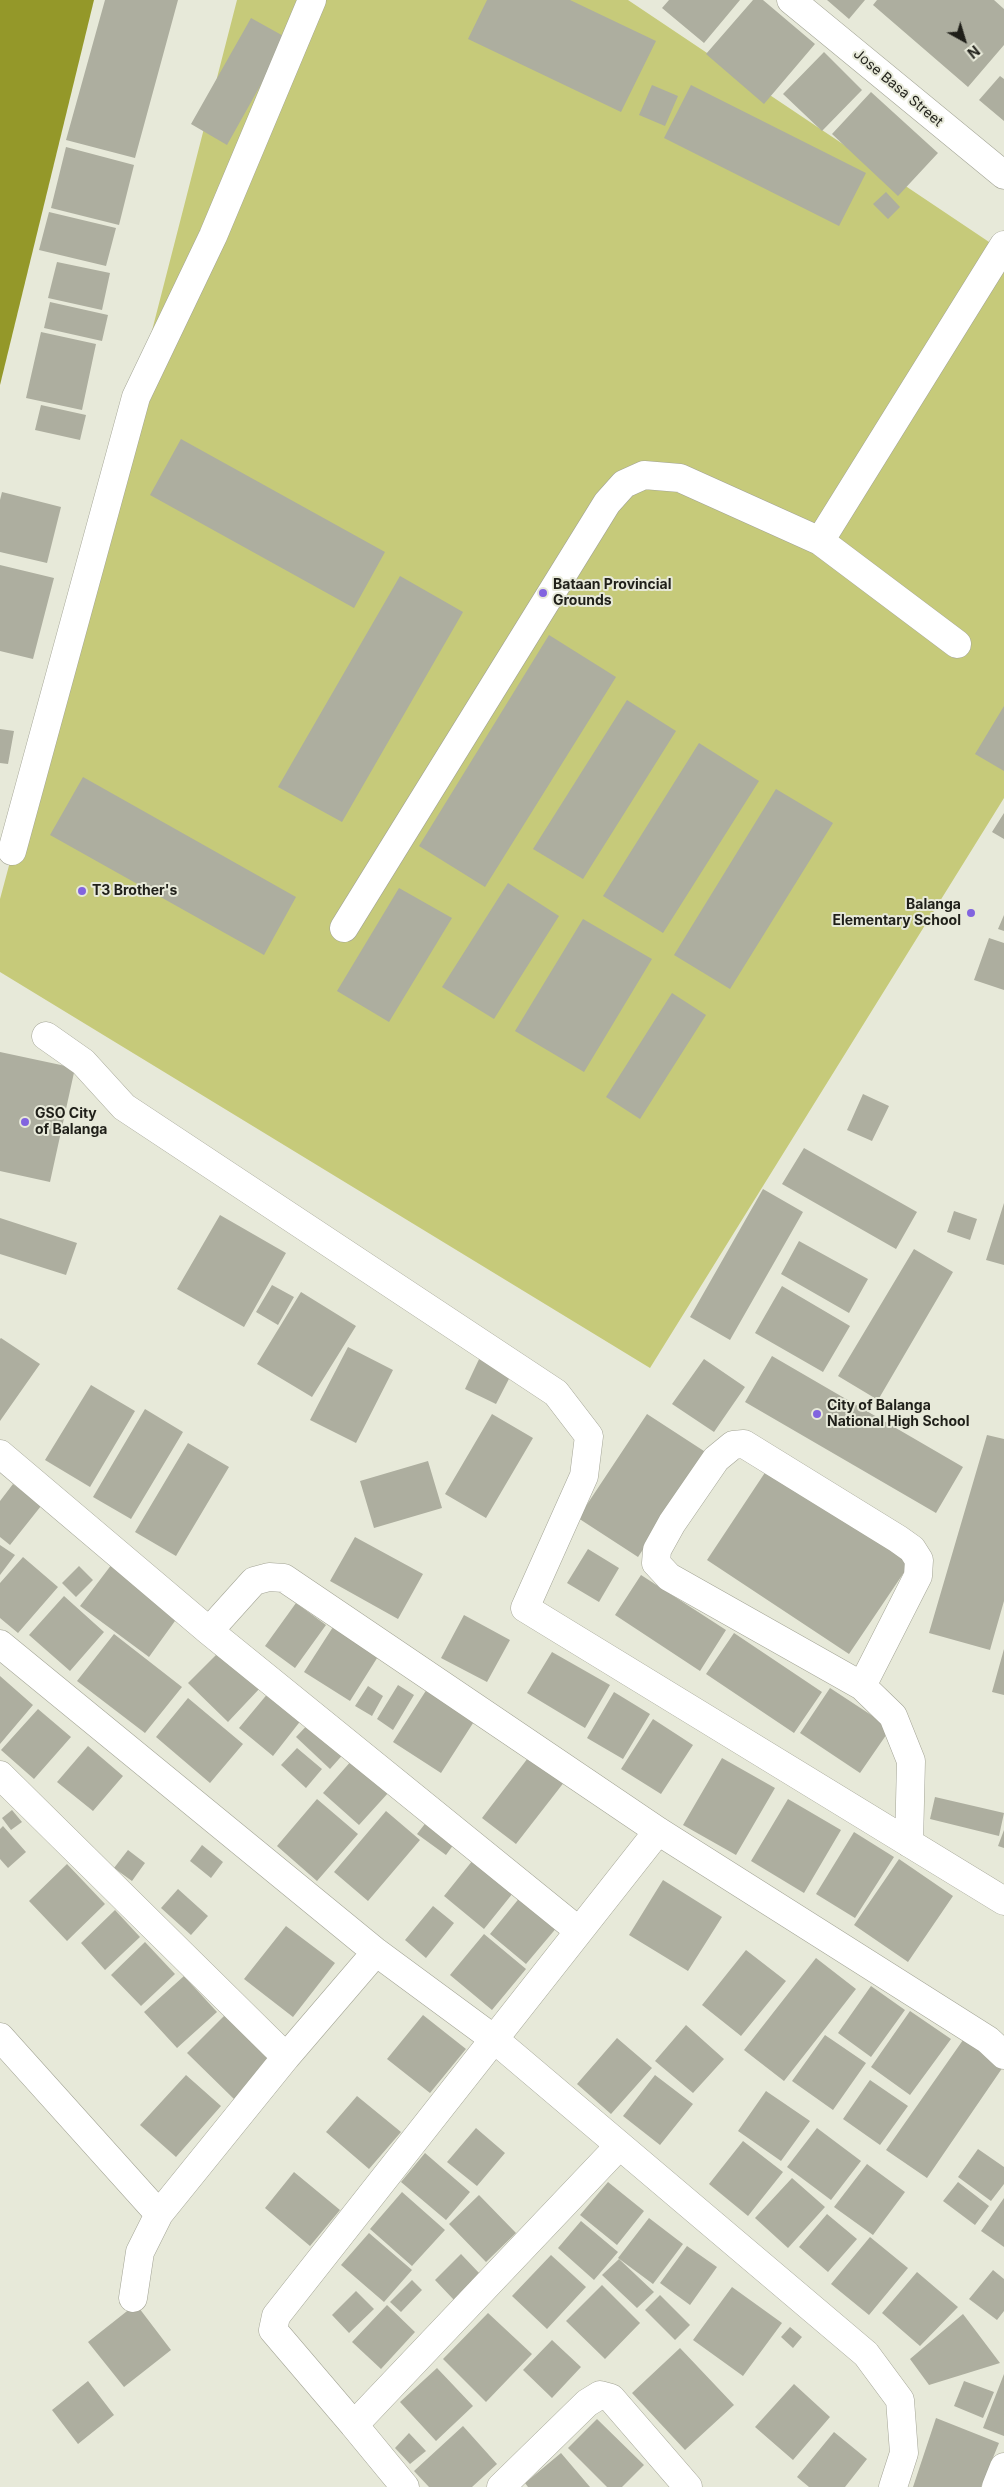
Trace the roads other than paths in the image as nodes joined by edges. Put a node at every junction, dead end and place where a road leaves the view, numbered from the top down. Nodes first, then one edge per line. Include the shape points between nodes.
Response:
1 (312, 0) edge
2 (792, 0) edge
3 (1004, 175) edge
4 (1004, 245) edge
5 (820, 540) junction
6 (957, 644) dead end
7 (12, 851) dead end
8 (344, 928) dead end
9 (46, 1036) dead end
10 (0, 1454) edge
11 (209, 1631) junction
12 (0, 1644) edge
13 (862, 1686) junction
14 (0, 1775) edge
15 (658, 1831) junction
16 (909, 1843) junction
17 (1004, 1901) edge
18 (579, 1932) junction
19 (376, 1952) junction
20 (0, 2037) edge
21 (494, 2039) junction
22 (1004, 2055) edge
23 (286, 2057) junction
24 (620, 2146) junction
25 (159, 2214) junction
26 (133, 2298) dead end
27 (354, 2426) junction
28 (1004, 2468) edge
29 (405, 2487) edge
30 (501, 2487) edge
31 (688, 2487) edge
32 (893, 2487) edge
33 (996, 2487) edge

1 - 7 street via 213,236 136,397
2 - 3 street, Jose Basa Street
4 - 5 street
5 - 6 street
5 - 8 street via 680,478 644,475 624,484 607,503
9 - 16 street via 83,1062 124,1107 556,1393 588,1436 584,1476 525,1608
10 - 11 street
11 - 15 street via 254,1581 269,1576 284,1578
11 - 18 street
12 - 19 street
13 - 13 street via 918,1576 919,1560 912,1549 874,1524 744,1444 733,1445 716,1459 672,1524 657,1550 656,1563 669,1577
13 - 16 street via 892,1716 911,1761
14 - 23 street
15 - 18 street
15 - 22 street via 988,2040
16 - 17 street
18 - 21 street
19 - 21 street
19 - 23 street
20 - 25 street
21 - 24 street
21 - 27 street via 276,2316 273,2330
23 - 25 street
24 - 27 street
24 - 32 street via 866,2354 900,2400 904,2453
25 - 26 street via 140,2252
27 - 29 street
28 - 33 street
30 - 31 street via 586,2403 600,2395 611,2398

